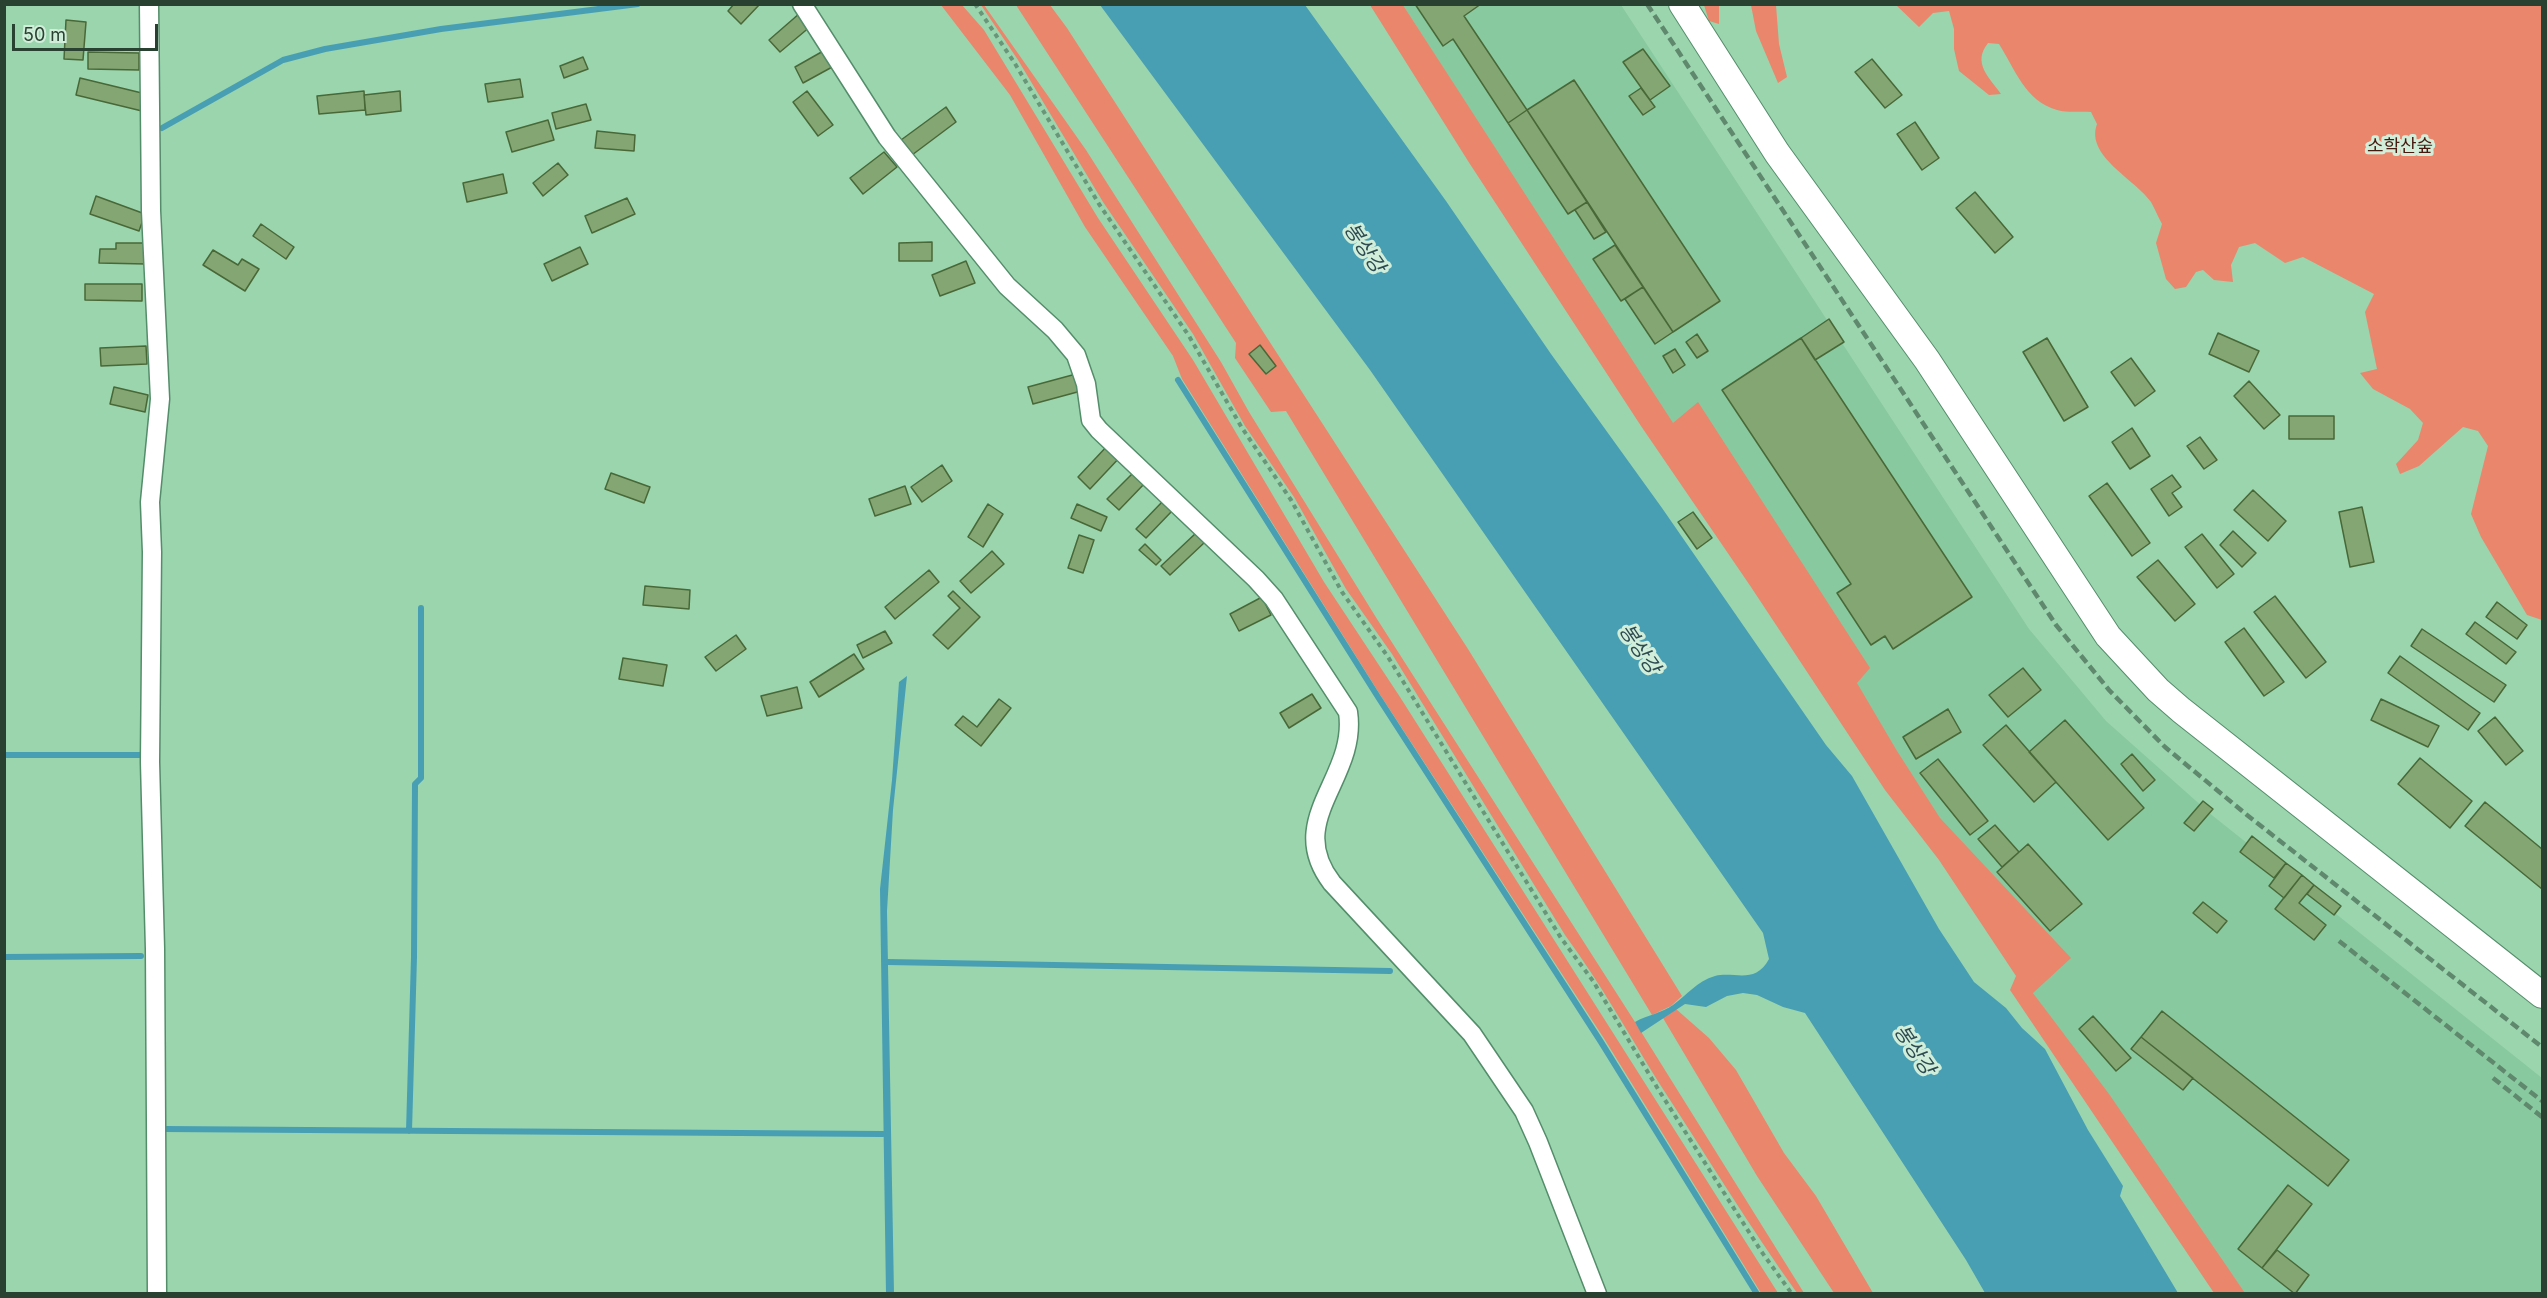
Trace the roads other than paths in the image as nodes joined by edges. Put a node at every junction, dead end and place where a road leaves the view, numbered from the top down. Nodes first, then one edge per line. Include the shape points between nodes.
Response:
1 (149, 4) edge
2 (802, 4) edge
3 (1682, 4) edge
4 (2542, 995) edge
5 (157, 1293) edge
6 (1597, 1293) edge

1 - 5 street via 151,211 160,399 150,502
2 - 6 street via 887,137 1007,286 1076,355 1086,384 1091,420 1274,599 1348,712 1346,752 1316,822 1317,859 1332,884 1472,1034 1524,1111
3 - 4 main road via 1777,153 1927,360 2108,636 2181,710

